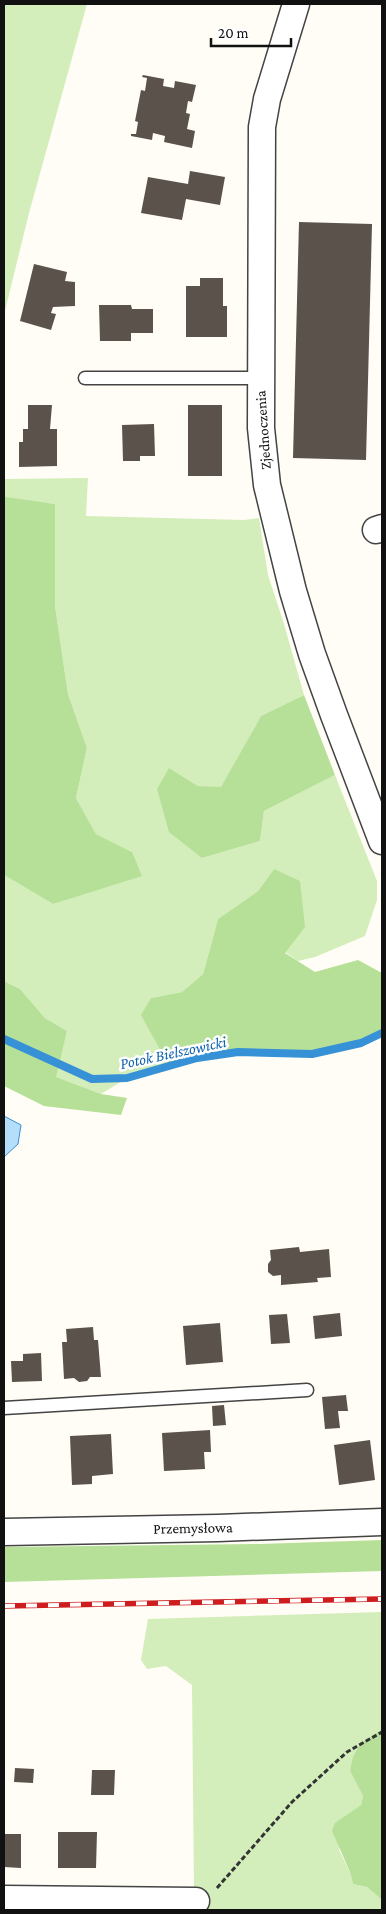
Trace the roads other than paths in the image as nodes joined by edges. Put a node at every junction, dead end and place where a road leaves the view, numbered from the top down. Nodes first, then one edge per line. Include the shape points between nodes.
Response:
1 (296, 4) edge
2 (85, 378) dead end
3 (260, 378) junction
4 (382, 841) edge
5 (307, 1390) dead end
6 (4, 1408) edge
7 (382, 1522) edge
8 (4, 1532) edge
9 (4, 1899) edge
10 (196, 1901) road end

1 - 3 street, Zjednoczenia via 267,99 262,127
2 - 3 lane
3 - 4 street, Zjednoczenia via 267,485 276,529 312,654
5 - 6 lane
7 - 8 street, Przemysłowa
9 - 10 street

